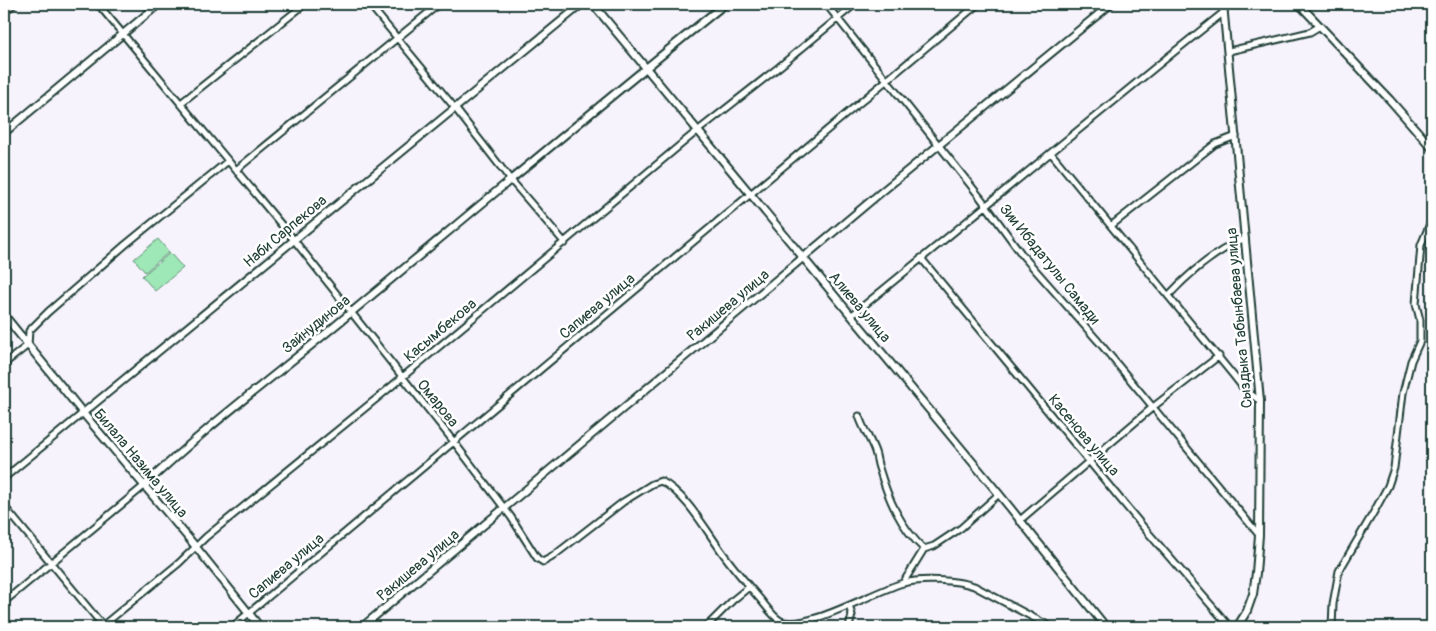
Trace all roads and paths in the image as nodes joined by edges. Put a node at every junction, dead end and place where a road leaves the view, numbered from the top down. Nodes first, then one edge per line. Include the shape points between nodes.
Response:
1 (14, 4) edge
2 (98, 4) edge
3 (159, 4) edge
4 (305, 4) edge
5 (368, 4) edge
6 (439, 4) edge
7 (582, 4) edge
8 (593, 4) edge
9 (725, 4) edge
10 (826, 4) edge
11 (855, 4) edge
12 (978, 4) edge
13 (1111, 4) edge
14 (1223, 4) edge
15 (1299, 4) edge
16 (4, 12) edge
17 (1224, 12) junction
18 (838, 18) junction
19 (1320, 26) junction
20 (124, 33) junction
21 (397, 38) junction
22 (1228, 51) junction
23 (646, 67) junction
24 (887, 80) junction
25 (181, 103) junction
26 (455, 108) junction
27 (699, 131) junction
28 (4, 133) edge
29 (1236, 136) junction
30 (938, 146) junction
31 (1432, 148) edge
32 (1051, 153) junction
33 (228, 160) junction
34 (236, 170) junction
35 (510, 179) junction
36 (750, 193) junction
37 (986, 206) junction
38 (1432, 219) edge
39 (1112, 225) junction
40 (1245, 238) junction
41 (294, 240) junction
42 (565, 243) junction
43 (921, 258) junction
44 (803, 259) junction
45 (1168, 296) junction
46 (350, 313) junction
47 (4, 315) edge
48 (851, 316) junction
49 (28, 345) junction
50 (1219, 356) junction
51 (4, 364) edge
52 (402, 378) junction
53 (1260, 401) junction
54 (1153, 408) junction
55 (83, 413) junction
56 (859, 416) dead end
57 (454, 442) junction
58 (1090, 462) junction
59 (4, 478) edge
60 (144, 486) junction
61 (999, 494) junction
62 (4, 506) edge
63 (505, 509) junction
64 (1020, 521) junction
65 (1259, 536) junction
66 (196, 547) junction
67 (924, 549) junction
68 (50, 563) junction
69 (904, 583) junction
70 (749, 587) junction
71 (4, 602) edge
72 (849, 606) junction
73 (248, 614) junction
74 (102, 627) edge
75 (232, 627) edge
76 (260, 627) edge
77 (362, 627) edge
78 (706, 627) edge
79 (849, 627) edge
80 (1052, 627) edge
81 (1106, 627) edge
82 (1230, 627) edge
83 (1237, 627) edge
84 (1332, 627) edge

1 - 16 street
2 - 20 street, Омарова
3 - 20 street
4 - 25 street
5 - 21 street
6 - 21 street
7 - 26 street, Наби Сарпекова
8 - 23 street, Алиева улица
9 - 23 street, Зайнудинова
10 - 18 street, Зии Ибадатулы Самади
11 - 18 street, Касымбекова
12 - 24 street, Сапиева улица
13 - 30 street, Ракишева улица
14 - 17 street, Сыздыка Табынбаева улица
15 - 19 street
17 - 22 street, Сыздыка Табынбаева улица
17 - 32 street
18 - 24 street, Зии Ибадатулы Самади
18 - 27 street, Касымбекова
19 - 22 street via 1310,32
19 - 31 street
20 - 25 street, Омарова
20 - 28 street
21 - 26 street
21 - 34 street
22 - 29 street, Сыздыка Табынбаева улица
23 - 27 street, Алиева улица
23 - 35 street, Зайнудинова
24 - 30 street, Зии Ибадатулы Самади
24 - 36 street, Сапиева улица
25 - 33 street, Омарова
26 - 35 street
26 - 41 street, Наби Сарпекова
27 - 36 street, Алиева улица
27 - 42 street, Касымбекова
29 - 39 street via 1214,144
29 - 40 street, Сыздыка Табынбаева улица
30 - 37 street, Зии Ибадатулы Самади
30 - 44 street, Ракишева улица
32 - 37 street
32 - 39 street
33 - 34 street, Омарова
33 - 49 street via 48,312 28,331
34 - 41 street, Омарова
35 - 42 street
35 - 46 street, Зайнудинова
36 - 44 street, Алиева улица
36 - 57 street, Сапиева улица
37 - 43 street
37 - 54 street, Зии Ибадатулы Самади via 1023,256
38 - 84 street via 1421,245 1416,304 1420,341 1411,361 1404,393 1394,468 1388,486 1339,571
39 - 45 street
40 - 45 street via 1216,255
40 - 53 street, Сыздыка Табынбаева улица
41 - 46 street, Омарова
41 - 55 street, Наби Сарпекова
42 - 52 street, Касымбекова
43 - 48 street
43 - 58 street, Касенова улица
44 - 48 street, Алиева улица
44 - 63 street, Ракишева улица
45 - 50 street
46 - 52 street, Омарова
46 - 60 street, Зайнудинова
47 - 49 street, Билала Назима улица
48 - 61 street, Алиева улица
49 - 51 street
49 - 55 street, Билала Назима улица
50 - 53 street via 1244,389
50 - 54 street
52 - 57 street, Омарова
52 - 66 street, Касымбекова
53 - 65 street, Сыздыка Табынбаева улица
54 - 58 street
54 - 65 street, Зии Ибадатулы Самади
55 - 59 street, Наби Сарпекова
55 - 60 street, Билала Назима улица
56 - 67 street via 894,508 904,527
57 - 63 street, Омарова
57 - 73 street, Сапиева улица
58 - 64 street
58 - 82 street, Касенова улица
60 - 66 street, Билала Назима улица
60 - 68 street, Зайнудинова
61 - 64 street, Алиева улица
61 - 67 street via 961,528
62 - 68 street
63 - 70 street, Омарова via 537,558 543,562 623,502 661,480 703,523
63 - 77 street, Ракишева улица
64 - 81 street, Алиева улица
65 - 83 street, Сыздыка Табынбаева улица via 1253,594
66 - 73 street, Билала Назима улица
66 - 74 street, Касымбекова
67 - 69 street
68 - 71 street, Зайнудинова
68 - 74 street
69 - 72 street
69 - 80 street via 920,580 965,583
70 - 72 street via 781,621 796,623
70 - 78 street
72 - 79 street via 852,615
73 - 75 street, Сапиева улица
73 - 76 street, Билала Назима улица

